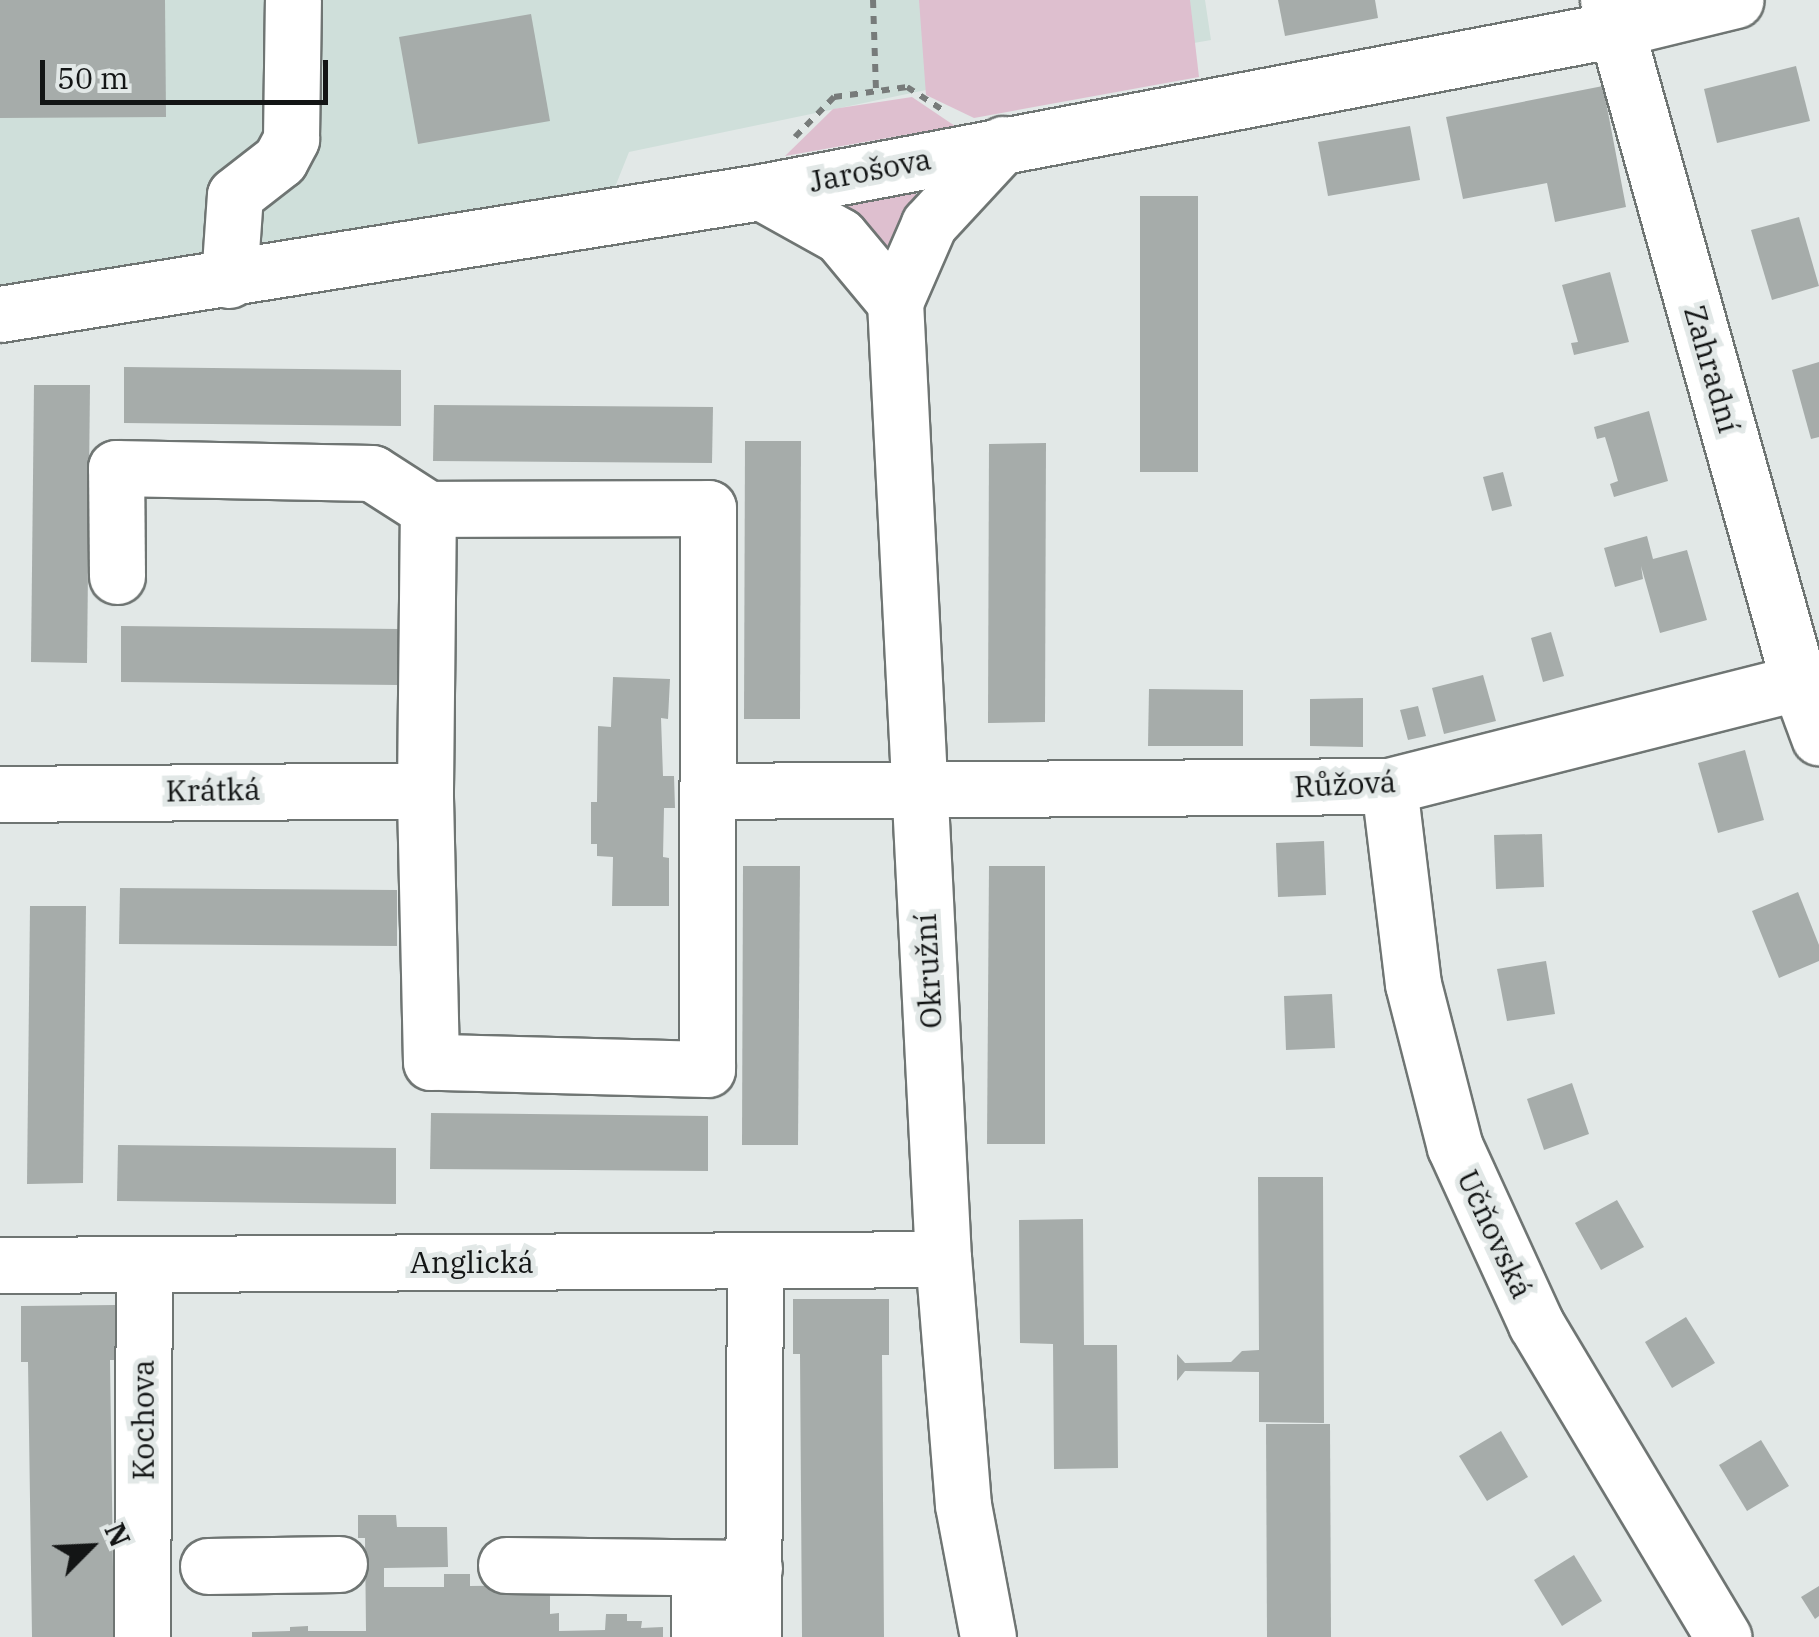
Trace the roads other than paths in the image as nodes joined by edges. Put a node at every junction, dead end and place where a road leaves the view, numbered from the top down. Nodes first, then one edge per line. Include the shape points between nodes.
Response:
1 (294, 0) edge
2 (1736, 0) edge
3 (1613, 14) edge
4 (1003, 144) junction
5 (771, 172) junction
6 (229, 280) junction
7 (895, 302) junction
8 (0, 314) edge
9 (428, 509) junction
10 (117, 576) dead end
11 (1809, 680) edge
12 (1819, 737) edge
13 (1389, 786) junction
14 (425, 790) junction
15 (918, 790) junction
16 (708, 791) junction
17 (0, 794) edge
18 (755, 1260) junction
19 (944, 1260) junction
20 (144, 1264) junction
21 (0, 1265) edge
22 (339, 1564) dead end
23 (506, 1565) dead end
24 (208, 1566) dead end
25 (754, 1568) junction
26 (698, 1570) junction
27 (142, 1637) edge
28 (699, 1637) edge
29 (753, 1637) edge
30 (988, 1637) edge
31 (1723, 1637) edge

1 - 6 street via 292,139 280,160 235,195
2 - 3 street, Jarošova
3 - 4 street, Jarošova
3 - 11 street, Zahradní
4 - 5 street, Jarošova
4 - 7 street, Okružní via 929,224
5 - 6 street, Jarošova
5 - 7 street via 840,236
6 - 8 street, Jarošova
7 - 15 street, Okružní
9 - 10 street via 372,473 116,468
9 - 14 street
9 - 16 street via 708,508
11 - 12 street, Zahradní
11 - 13 street, Růžová
13 - 15 street, Růžová
13 - 31 street, Učňovská via 1413,984 1455,1147 1536,1324
14 - 16 street via 431,1062 707,1069
14 - 17 street, Krátká
15 - 16 street, Růžová
15 - 19 street, Okružní
18 - 19 street, Anglická
18 - 20 street, Anglická
18 - 25 street
19 - 30 street, Okružní via 963,1505
20 - 21 street, Anglická
20 - 27 street, Kochova
22 - 24 street
23 - 26 street
25 - 26 street
25 - 29 street
26 - 28 street

